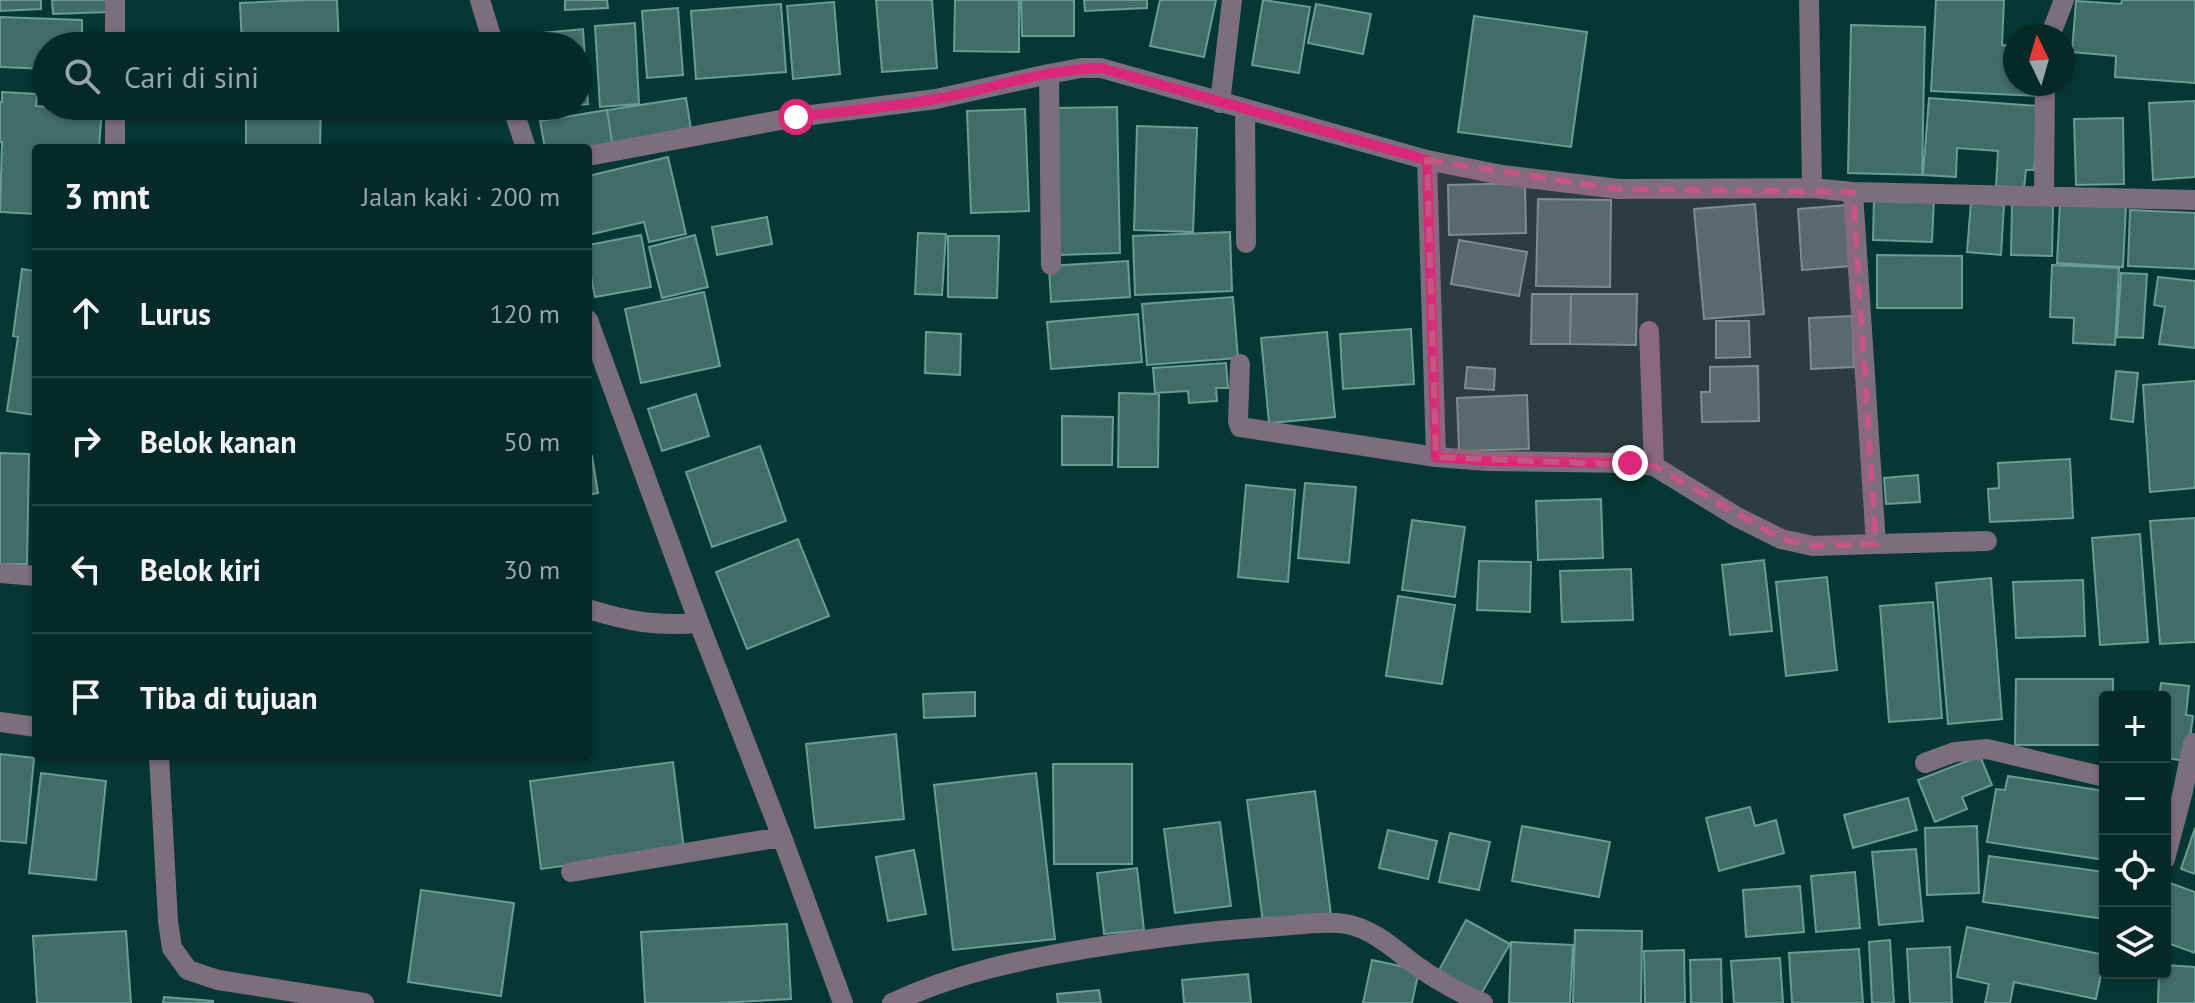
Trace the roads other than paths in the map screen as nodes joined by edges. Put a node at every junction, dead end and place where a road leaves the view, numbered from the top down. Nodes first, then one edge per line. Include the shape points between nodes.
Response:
1 (115, 0) edge
2 (480, 0) edge
3 (1232, 0) edge
4 (1809, 0) edge
5 (2064, 0) edge
6 (2055, 24) edge
7 (115, 32) edge
8 (490, 32) edge
9 (1049, 74) junction
10 (2045, 96) edge
11 (1220, 103) junction
12 (1245, 110) junction
13 (115, 120) edge
14 (517, 120) edge
15 (115, 144) edge
16 (525, 144) edge
17 (592, 155) edge
18 (1427, 160) junction
19 (1812, 188) junction
20 (1853, 192) junction
21 (2044, 195) junction
22 (2195, 200) edge
23 (1246, 243) dead end
24 (1051, 265) dead end
25 (592, 331) edge
26 (1649, 331) dead end
27 (1240, 364) dead end
28 (1436, 457) junction
29 (1654, 466) junction
30 (1987, 541) dead end
31 (1876, 544) junction
32 (0, 573) edge
33 (32, 576) edge
34 (592, 610) edge
35 (699, 623) junction
36 (0, 722) edge
37 (32, 726) edge
38 (2193, 743) dead end
39 (159, 760) edge
40 (1925, 763) dead end
41 (2099, 776) edge
42 (2181, 795) edge
43 (2171, 835) edge
44 (782, 837) junction
45 (571, 872) dead end
46 (364, 1003) edge
47 (843, 1003) edge
48 (892, 1003) edge
49 (1483, 1003) edge

1 - 7 street
2 - 8 street
3 - 11 street
4 - 19 street
5 - 6 street
9 - 11 street via 1101,68
9 - 17 street via 936,99 796,117
9 - 24 street
10 - 21 street
11 - 12 street
12 - 18 street
12 - 23 street
13 - 15 street
14 - 16 street
18 - 19 street via 1619,189
18 - 28 street
19 - 20 street
20 - 21 street
20 - 31 street
21 - 22 street
25 - 35 street
26 - 29 street
27 - 28 street via 1240,427
28 - 29 street
29 - 31 street via 1781,539 1813,546
30 - 31 street
32 - 33 street
34 - 35 street via 630,622
35 - 44 street
36 - 37 street
38 - 42 street
39 - 46 street via 168,921 172,948 188,970 218,980
40 - 41 street via 1955,752 1987,749
42 - 43 street
44 - 45 street
44 - 47 street
48 - 49 street via 1023,959 1204,931 1347,924

